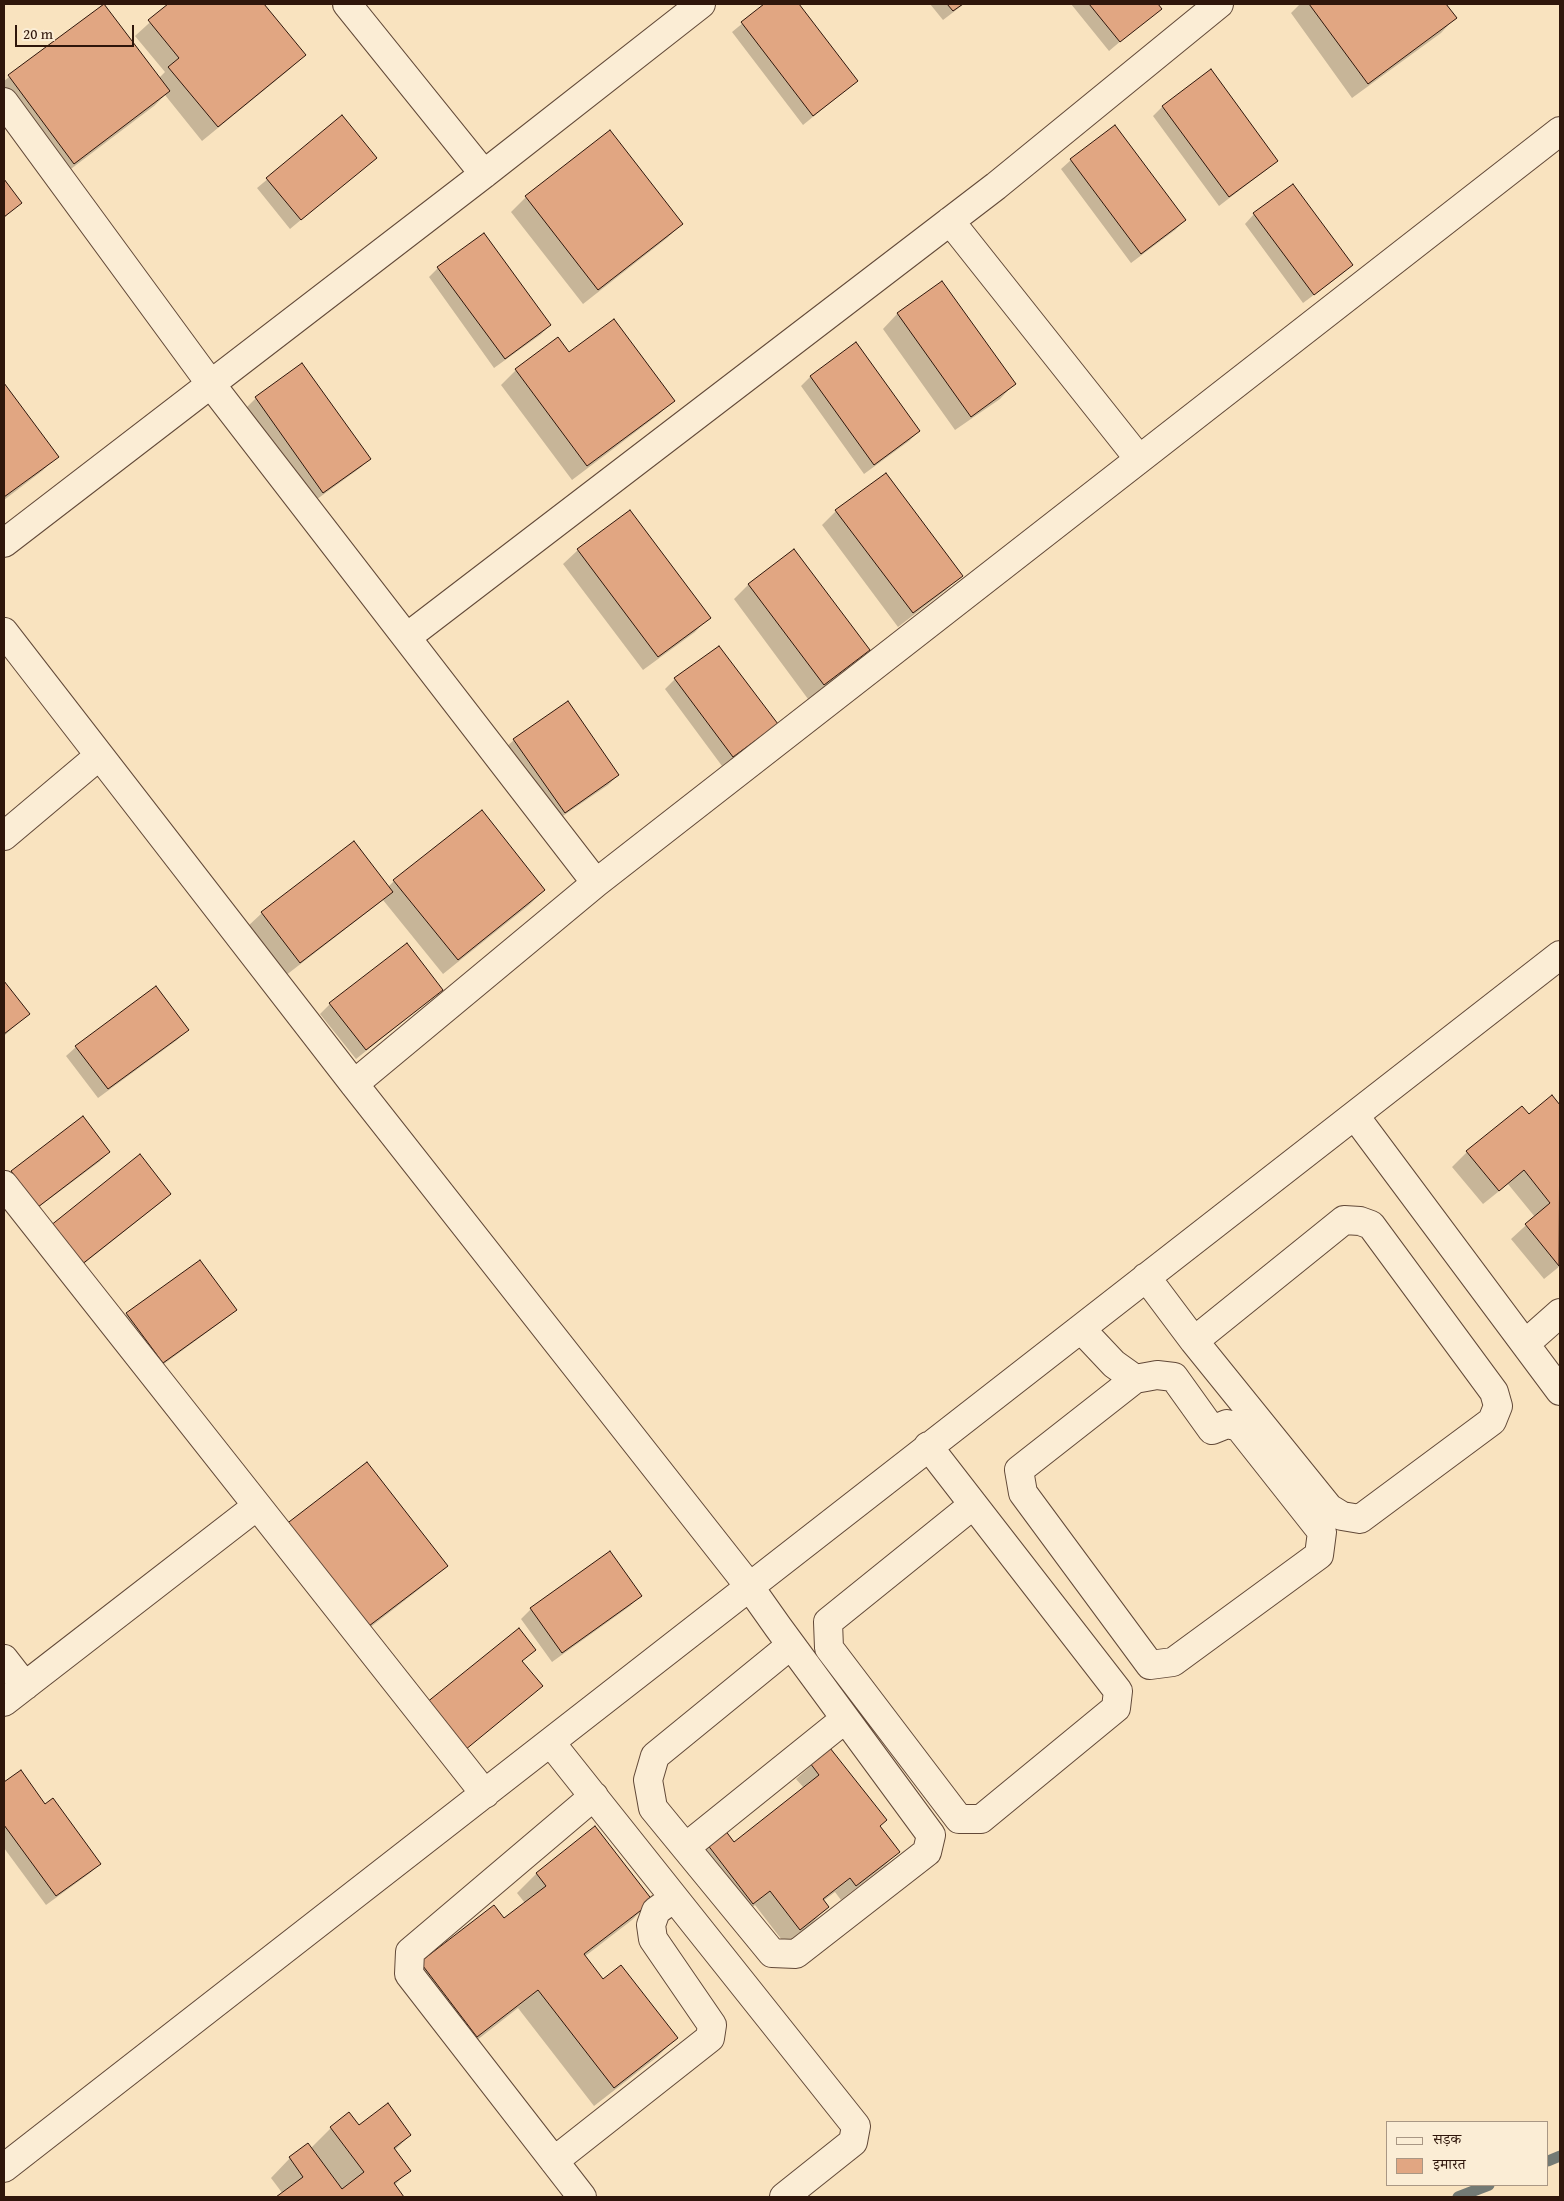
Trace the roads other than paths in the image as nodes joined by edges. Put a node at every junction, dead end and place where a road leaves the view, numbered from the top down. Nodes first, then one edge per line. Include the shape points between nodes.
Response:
1 (348, 4) edge
2 (701, 4) edge
3 (1219, 4) edge
4 (4, 102) edge
5 (1560, 131) edge
6 (484, 174) junction
7 (950, 221) junction
8 (210, 383) junction
9 (1139, 459) junction
10 (4, 543) edge
11 (4, 632) edge
12 (407, 637) junction
13 (99, 756) junction
14 (4, 836) edge
15 (596, 883) junction
16 (1560, 955) edge
17 (354, 1084) junction
18 (1355, 1116) junction
19 (4, 1185) edge
20 (1146, 1277) junction
21 (1560, 1313) edge
22 (1081, 1329) junction
23 (1194, 1341) junction
24 (1525, 1344) junction
25 (1135, 1378) junction
26 (1560, 1391) edge
27 (928, 1446) junction
28 (973, 1505) junction
29 (257, 1506) junction
30 (749, 1586) junction
31 (791, 1645) junction
32 (4, 1660) edge
33 (25, 1686) junction
34 (4, 1702) edge
35 (845, 1719) junction
36 (551, 1743) junction
37 (485, 1794) junction
38 (594, 1796) junction
39 (686, 1847) junction
40 (674, 1898) junction
41 (554, 2161) junction
42 (4, 2168) edge
43 (582, 2197) edge
44 (784, 2197) edge

1 - 6 street
2 - 6 street
3 - 7 street
4 - 8 street
5 - 9 street
6 - 8 street
7 - 9 street
7 - 12 street
8 - 10 street
8 - 12 street
9 - 15 street
11 - 13 street
12 - 15 street
13 - 14 street
13 - 17 street
15 - 17 street
16 - 18 street
17 - 30 street
18 - 20 street
18 - 24 street
19 - 29 street
20 - 22 street
20 - 23 street
21 - 24 street
22 - 25 street via 1114,1364
22 - 27 street
23 - 23 street via 1329,1508 1342,1516 1360,1519 1492,1421 1498,1406 1494,1392 1377,1233 1371,1225 1360,1221 1344,1220
24 - 26 street
25 - 25 street via 1174,1377 1212,1430 1227,1424 1239,1427 1322,1532 1319,1555 1173,1662 1150,1665 1023,1493 1019,1470
27 - 28 street
27 - 30 street
28 - 28 street via 1118,1691 1116,1708 981,1820 959,1819 829,1648 828,1622
29 - 33 street
29 - 37 street
30 - 31 street
30 - 36 street
31 - 35 street
31 - 39 street via 655,1756 648,1780 653,1808
32 - 33 street
33 - 34 street
35 - 39 street
35 - 39 street via 931,1835 927,1852 796,1954 772,1953
36 - 37 street
36 - 38 street
37 - 42 street
38 - 40 street
38 - 41 street via 410,1952 409,1974
40 - 41 street via 656,1911 653,1939 712,2025 710,2038
40 - 44 street via 856,2126 853,2142
41 - 43 street

